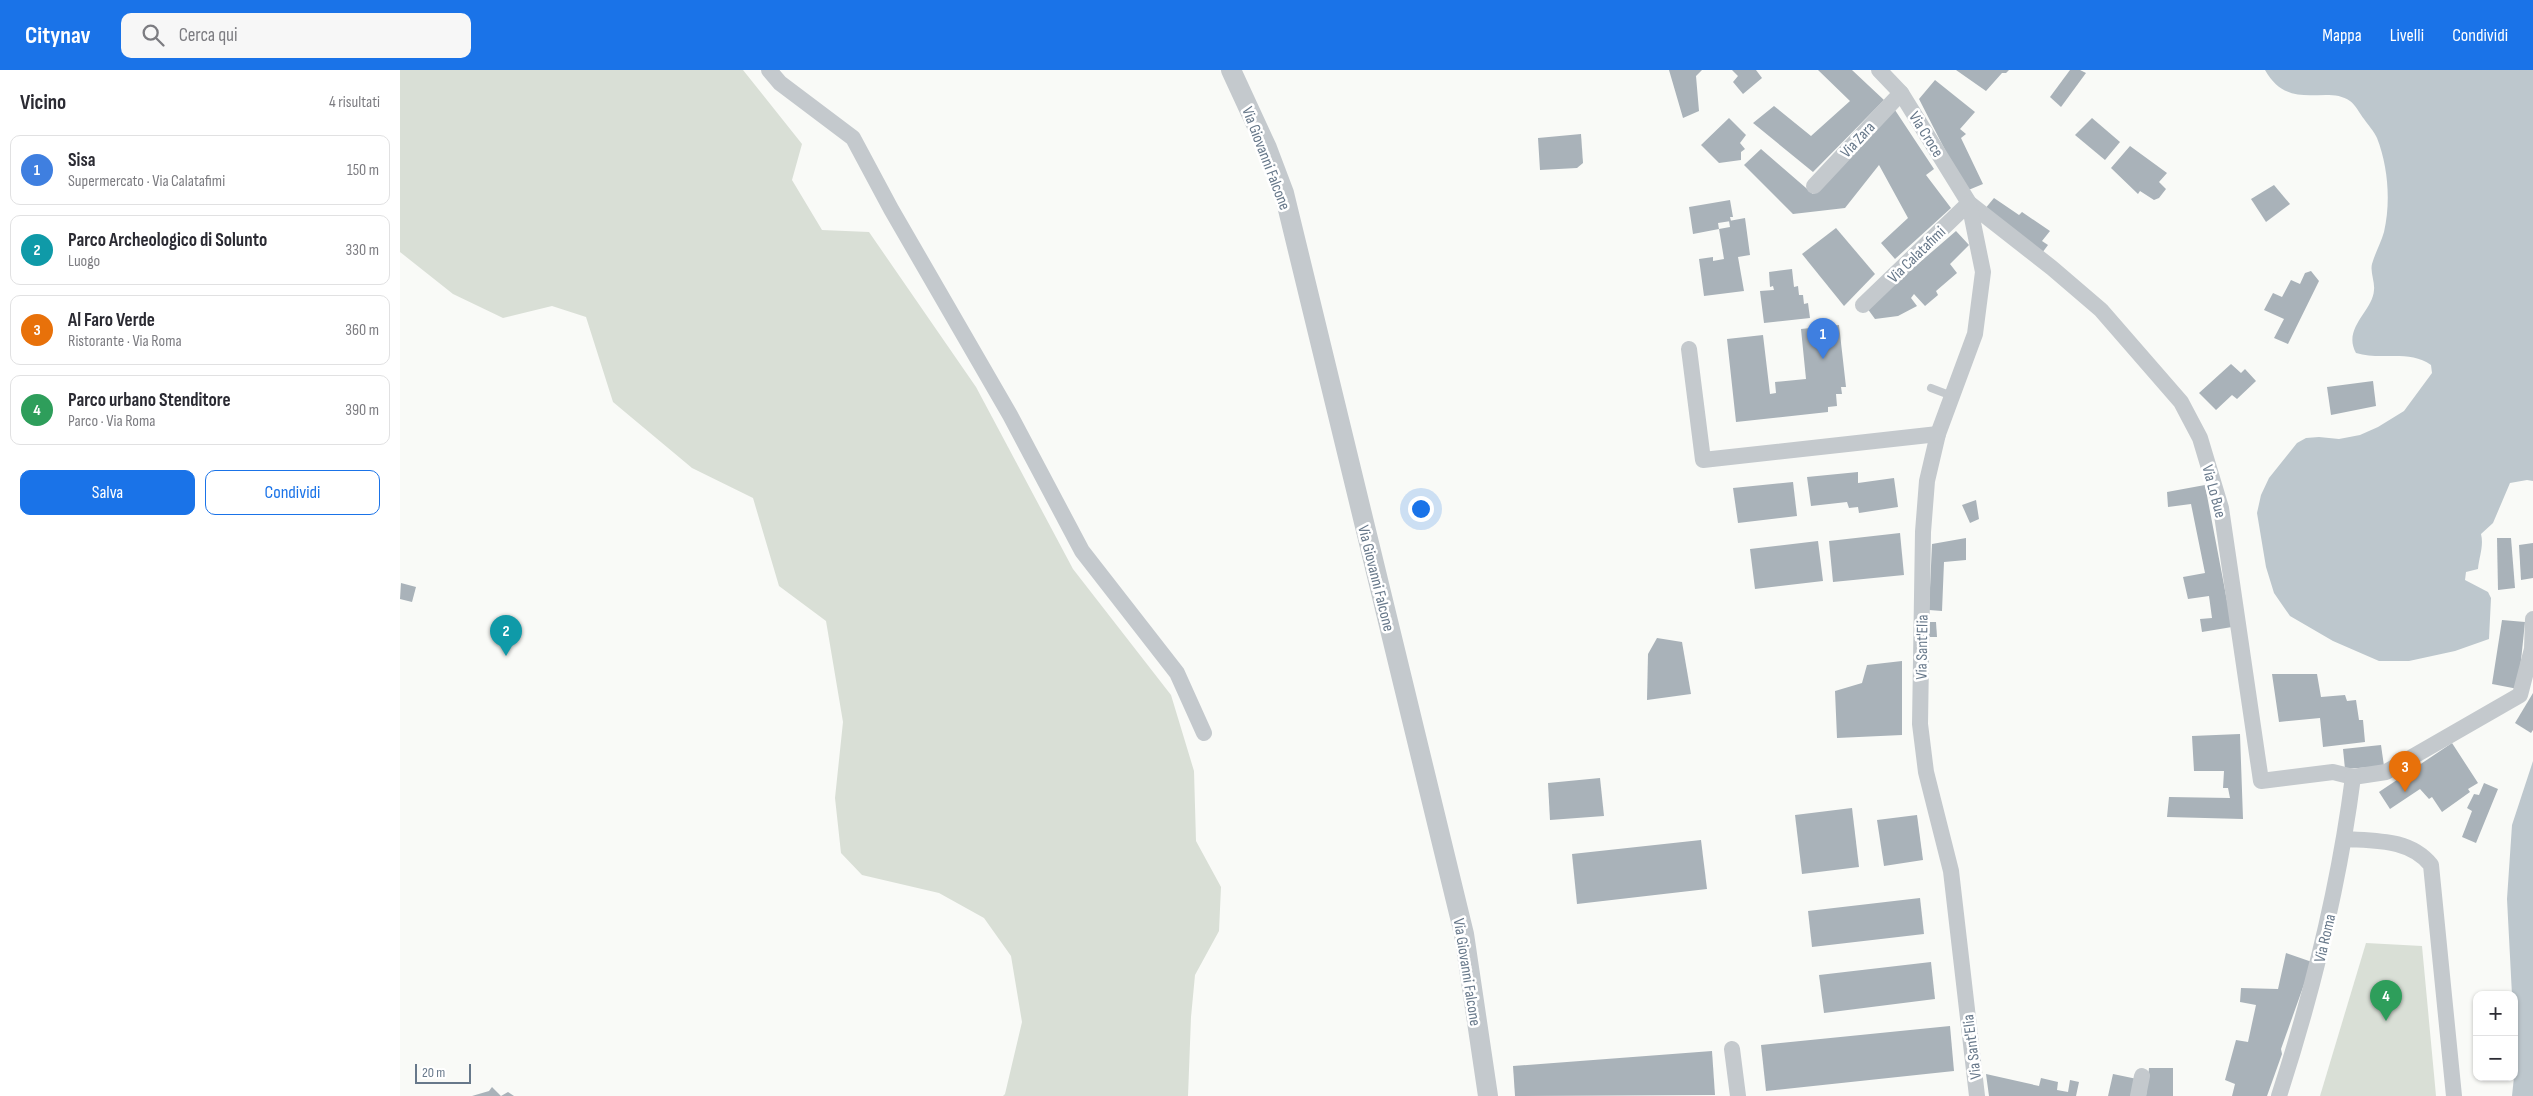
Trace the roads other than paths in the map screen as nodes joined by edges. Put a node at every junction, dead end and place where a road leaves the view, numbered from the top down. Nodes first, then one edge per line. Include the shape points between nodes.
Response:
1 (769, 70) edge
2 (1231, 70) edge
3 (1879, 70) edge
4 (1895, 82) edge
5 (1814, 186) dead end
6 (1969, 203) junction
7 (1863, 305) dead end
8 (1689, 349) dead end
9 (1931, 388) dead end
10 (1952, 396) junction
11 (1938, 434) junction
12 (2533, 619) edge
13 (1204, 733) dead end
14 (2353, 777) junction
15 (2345, 839) junction
16 (1732, 1049) dead end
17 (2142, 1076) dead end
18 (1488, 1096) edge
19 (1738, 1096) edge
20 (1977, 1096) edge
21 (2138, 1096) edge
22 (2279, 1096) edge
23 (2454, 1096) edge

1 - 13 street via 780,83 853,138 1010,415 1082,551 1178,673
2 - 18 street, Via Giovanni Falcone via 1284,193 1464,934
3 - 4 street, Via Croce
4 - 5 street, Via Zara
4 - 6 street, Via Croce
6 - 7 street, Via Calatafimi
6 - 10 street, Via Sant'Elia via 1983,272 1975,334
6 - 14 street, Via Lo Bue via 2101,310 2181,402 2200,438 2221,508 2261,781 2333,772
8 - 11 street via 1703,460
9 - 10 lane
10 - 11 street, Via Sant'Elia
11 - 20 street, Via Sant'Elia via 1927,481 1923,532 1920,724 1926,772 1951,871
12 - 14 street via 2532,649 2520,695 2386,772
14 - 15 street, Via Roma
15 - 22 street, Via Roma via 2322,947
15 - 23 street via 2393,842 2411,848 2431,865
16 - 19 street
17 - 21 street

